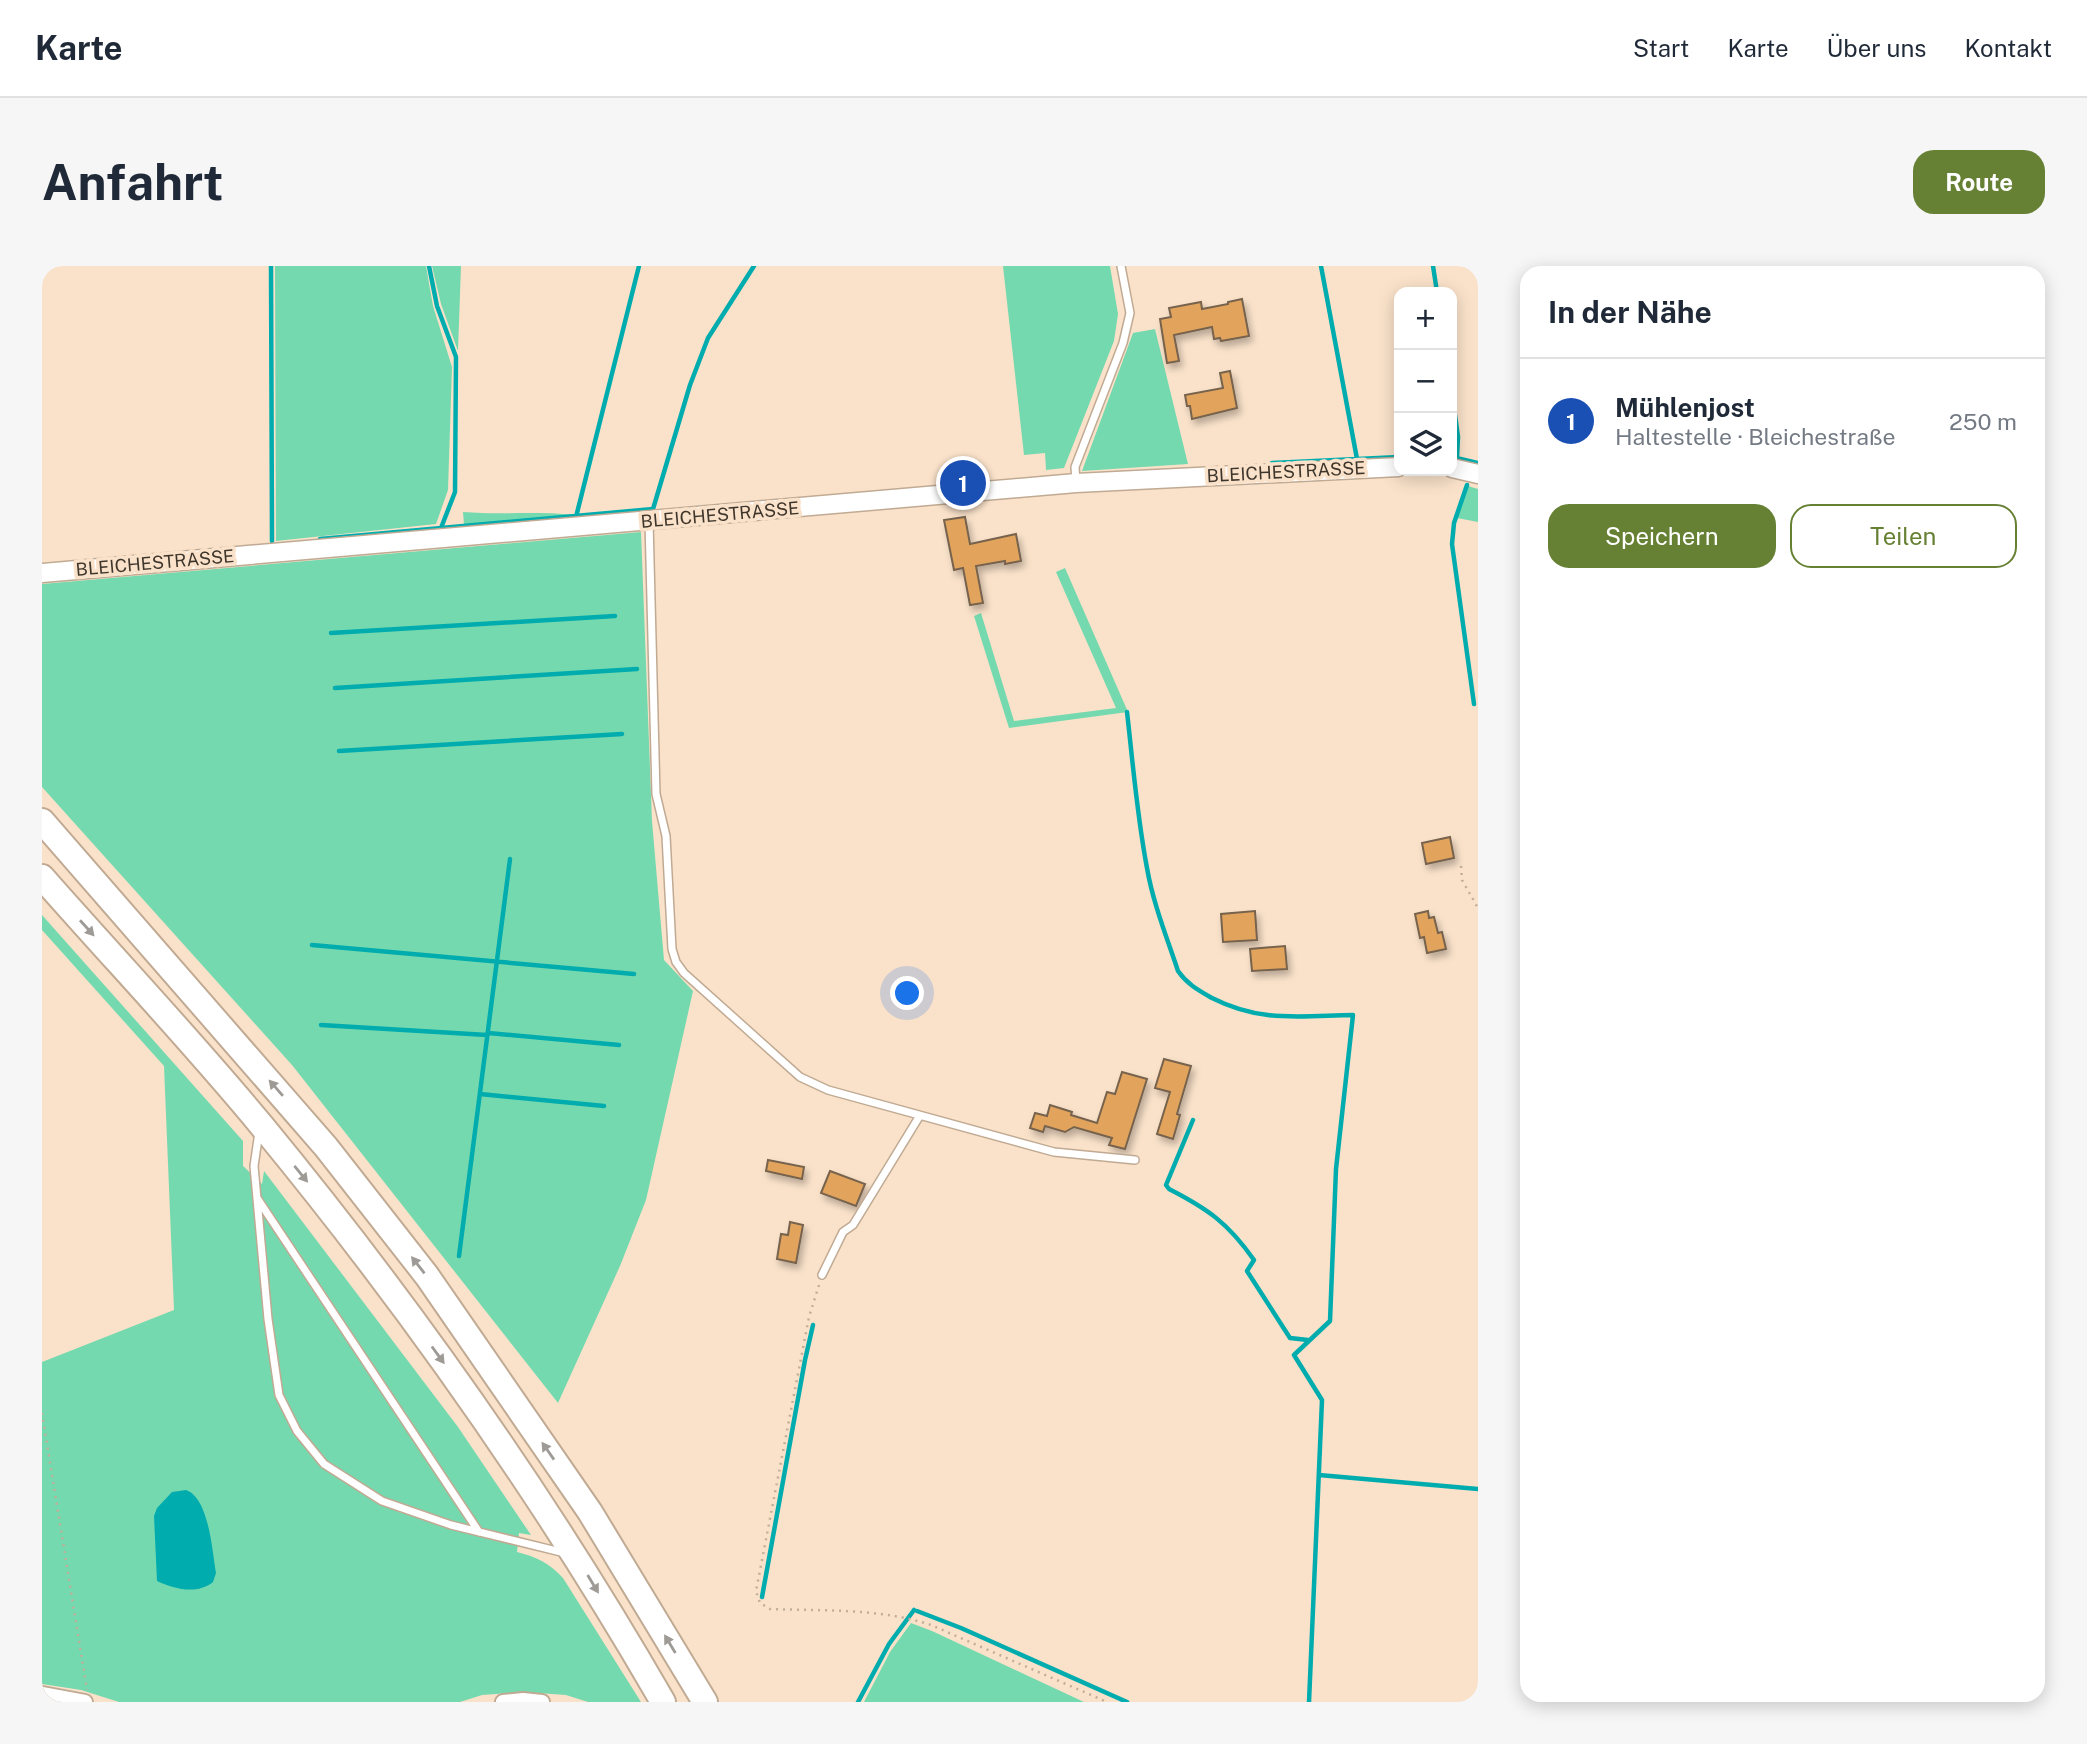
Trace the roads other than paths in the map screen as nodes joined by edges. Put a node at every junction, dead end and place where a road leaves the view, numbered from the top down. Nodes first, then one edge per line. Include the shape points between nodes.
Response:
1 (1121, 266) edge
2 (1394, 467) edge
3 (1457, 469) edge
4 (1478, 474) edge
5 (1076, 483) junction
6 (649, 521) junction
7 (42, 573) edge
8 (42, 821) edge
9 (42, 877) edge
10 (919, 1117) junction
11 (261, 1124) junction
12 (1135, 1160) dead end
13 (257, 1197) junction
14 (822, 1275) road end
15 (479, 1532) junction
16 (576, 1555) junction
17 (42, 1694) edge
18 (87, 1702) edge
19 (503, 1702) edge
20 (542, 1702) edge
21 (663, 1702) edge
22 (705, 1702) edge

1 - 5 lane via 1130,313 1123,344 1074,467
2 - 5 street, BLEICHESTRASSE
3 - 4 street
5 - 6 street, BLEICHESTRASSE
6 - 7 street, BLEICHESTRASSE
6 - 10 lane via 656,794 666,836 676,962 800,1077
22 -> 8 highway via 590,1512 427,1276 318,1137
9 -> 11 highway
10 - 12 lane via 1054,1152
10 - 14 lane via 853,1225 843,1232
11 - 13 lane via 254,1166
11 -> 16 highway via 492,1428
13 - 15 lane
13 - 15 lane via 279,1395 297,1431 324,1464 382,1501
15 - 16 lane
16 -> 21 highway
17 - 18 street
19 - 20 street

